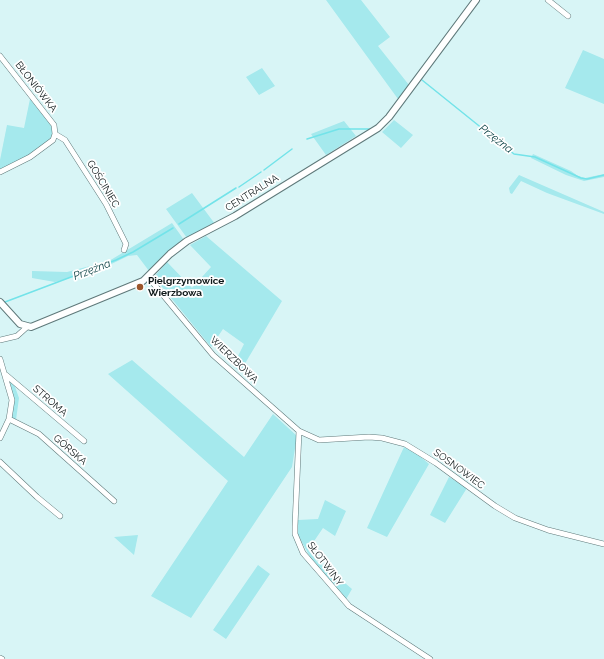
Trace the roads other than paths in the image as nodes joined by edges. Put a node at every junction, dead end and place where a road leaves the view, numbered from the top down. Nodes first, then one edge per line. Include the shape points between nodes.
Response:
1 (476, 0) edge
2 (548, 0) edge
3 (568, 16) dead end
4 (0, 56) edge
5 (55, 134) junction
6 (0, 172) edge
7 (124, 250) dead end
8 (148, 277) junction
9 (0, 302) edge
10 (27, 327) junction
11 (0, 340) edge
12 (0, 360) edge
13 (6, 375) junction
14 (9, 419) junction
15 (299, 432) junction
16 (0, 438) edge
17 (84, 441) dead end
18 (0, 462) edge
19 (114, 501) dead end
20 (60, 516) dead end
21 (604, 544) edge
22 (430, 659) edge

1 - 8 street, CENTRALNA via 389,117 378,128 236,216 187,241
2 - 3 street
4 - 5 street, BŁONIÓWKA via 52,122
5 - 6 street via 53,140 30,157
5 - 7 street, GOŚCINIEC via 65,140 106,204 126,244
8 - 10 street, CENTRALNA via 35,326
8 - 15 street, WIERZBOWA via 213,355
9 - 10 street via 20,324
10 - 11 street via 17,336
12 - 13 street
13 - 14 street via 12,400
13 - 17 street, STROMA
14 - 16 street
14 - 19 street, GÓRSKA via 39,434
15 - 21 street, SOSNOWIEC via 315,439 376,438 405,444 515,518 548,530
15 - 22 street, SŁOTWINY via 295,534 303,553 348,606
18 - 20 street

